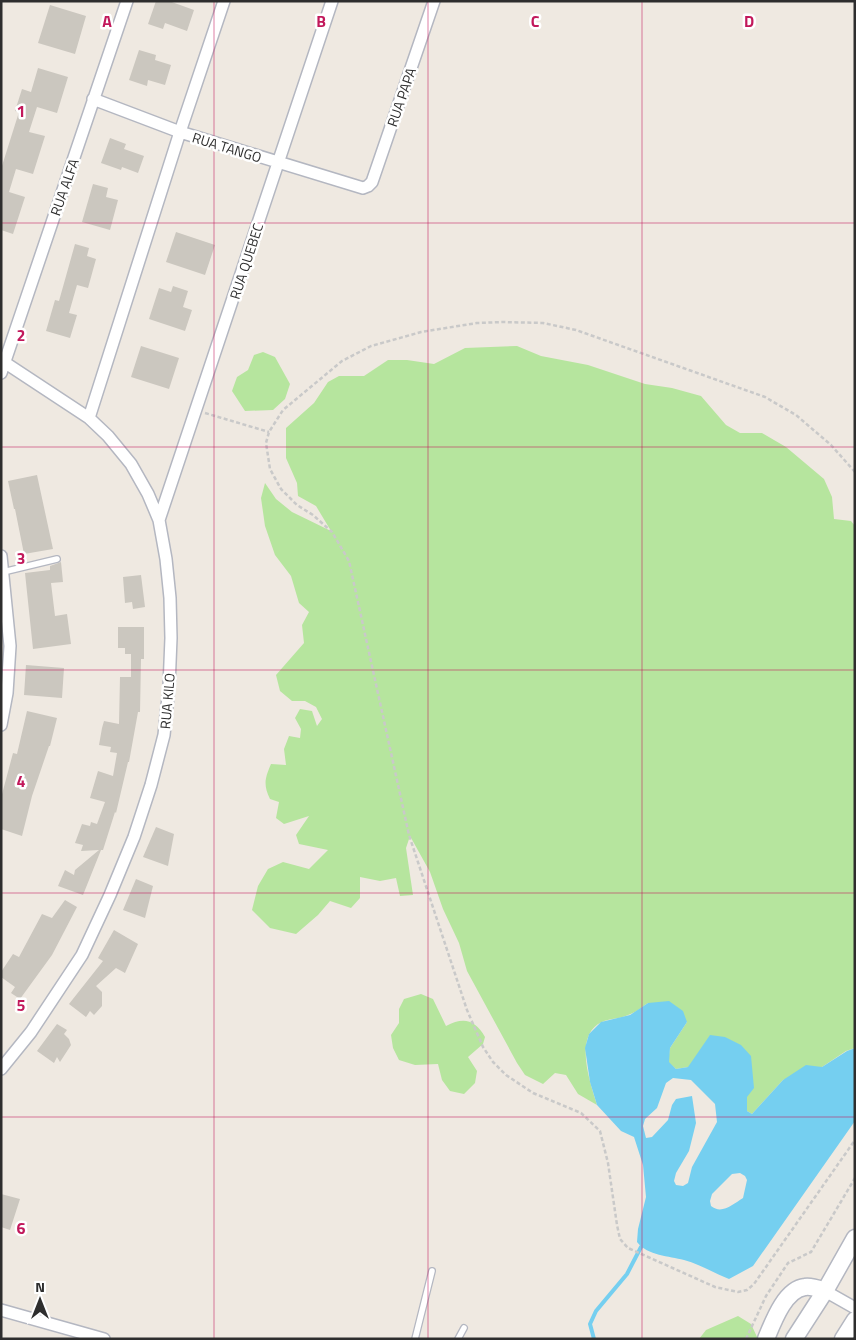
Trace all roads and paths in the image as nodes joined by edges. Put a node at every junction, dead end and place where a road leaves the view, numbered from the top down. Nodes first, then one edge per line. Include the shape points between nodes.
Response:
1 (127, 1) edge
2 (224, 1) edge
3 (332, 1) edge
4 (434, 1) edge
5 (93, 99) junction
6 (180, 132) junction
7 (278, 163) junction
8 (363, 188) joint
9 (3, 367) edge
10 (196, 410) junction
11 (89, 418) junction
12 (268, 432) junction
13 (855, 472) edge
14 (159, 520) junction
15 (1, 558) edge
16 (57, 559) dead end
17 (3, 572) junction
18 (1, 725) edge
19 (1, 1069) edge
20 (855, 1140) edge
21 (855, 1178) edge
22 (855, 1238) edge
23 (432, 1271) dead end
24 (825, 1291) junction
25 (855, 1308) edge
26 (1, 1310) edge
27 (855, 1320) edge
28 (464, 1328) dead end
29 (104, 1339) edge
30 (415, 1339) edge
31 (458, 1339) edge
32 (746, 1339) edge
33 (766, 1339) edge
34 (794, 1339) edge
35 (844, 1339) edge

1 - 5 street, RUA ALFA
2 - 6 street
3 - 7 street, RUA QUEBEC
4 - 8 street, RUA PAPA via 372,182
5 - 6 street, RUA TANGO
5 - 9 street, RUA ALFA
6 - 7 street, RUA TANGO
6 - 11 street
7 - 8 street, RUA TANGO
7 - 10 street, RUA QUEBEC
9 - 11 street, RUA KILO
10 - 12 path
10 - 14 street, RUA QUEBEC
11 - 14 street, RUA KILO via 131,464
12 - 13 path via 283,410 342,361 371,346 421,332 477,323 542,323 576,330 765,396 796,415 831,445
12 - 20 path via 266,443 270,469 281,489 332,532 349,560 409,835 467,1010 483,1047 506,1075 533,1093 581,1113 600,1131 620,1239 628,1248 715,1287 738,1292 747,1290
14 - 19 street, RUA KILO via 167,569 171,638 164,735 151,785 130,845 82,955 31,1032
15 - 17 street
16 - 17 lane
17 - 18 street via 10,646
21 - 32 path via 810,1252 788,1264 766,1296
22 - 24 main road
23 - 30 lane
24 - 25 street
24 - 33 main road via 812,1287 795,1289 777,1312
24 - 34 main road
26 - 29 street
27 - 35 main road
28 - 31 lane

